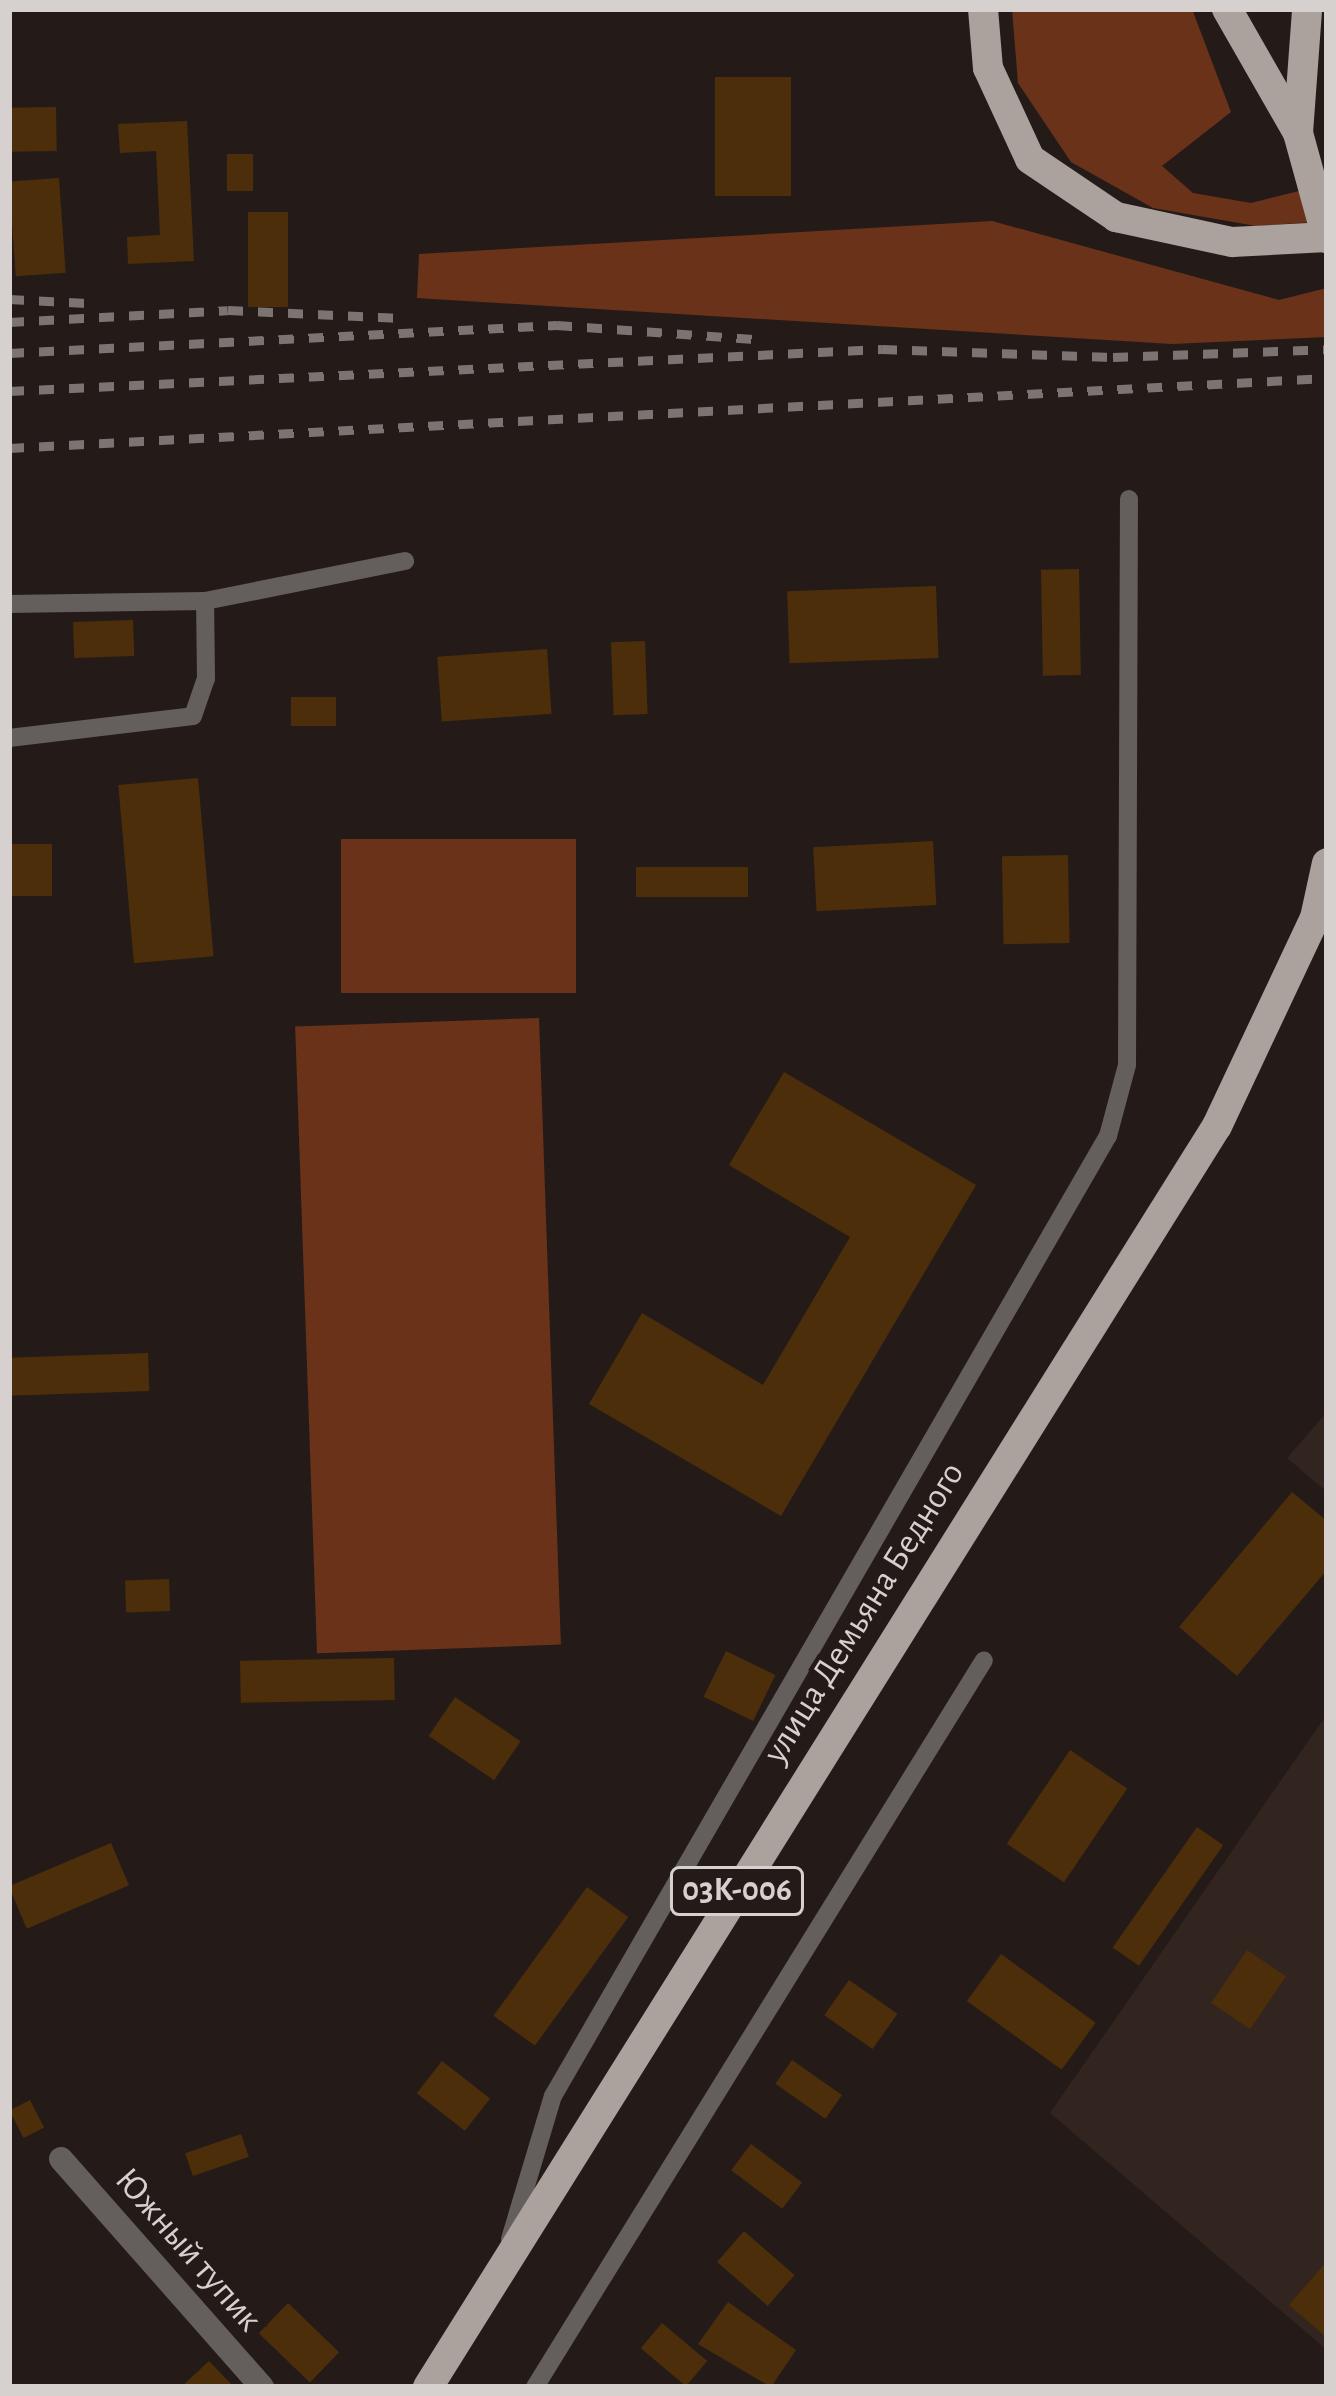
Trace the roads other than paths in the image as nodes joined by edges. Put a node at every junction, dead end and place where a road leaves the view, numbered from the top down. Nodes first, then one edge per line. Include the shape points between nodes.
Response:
1 (983, 9) edge
2 (1227, 9) edge
3 (1307, 9) edge
4 (1298, 133) junction
5 (1327, 238) edge
6 (1129, 499) dead end
7 (405, 561) dead end
8 (205, 601) junction
9 (9, 604) edge
10 (9, 738) edge
11 (1327, 863) edge
12 (984, 1660) dead end
13 (61, 2159) dead end
14 (500, 2272) junction
15 (262, 2387) edge
16 (428, 2387) edge
17 (535, 2387) edge

1 - 5 main road via 988,68 1030,159 1116,217 1232,242
2 - 4 main road
3 - 4 main road
4 - 5 main road, bridge
6 - 14 lane via 1126,1065 1108,1136 553,2096
7 - 8 lane
8 - 9 lane
8 - 10 lane via 206,679 193,716
11 - 14 main road, улица Демьяна Бедного / 03К-006 via 1315,918 1216,1126
12 - 17 lane
13 - 15 street, Южный тупик
14 - 16 main road, улица Демьяна Бедного / 03К-006

